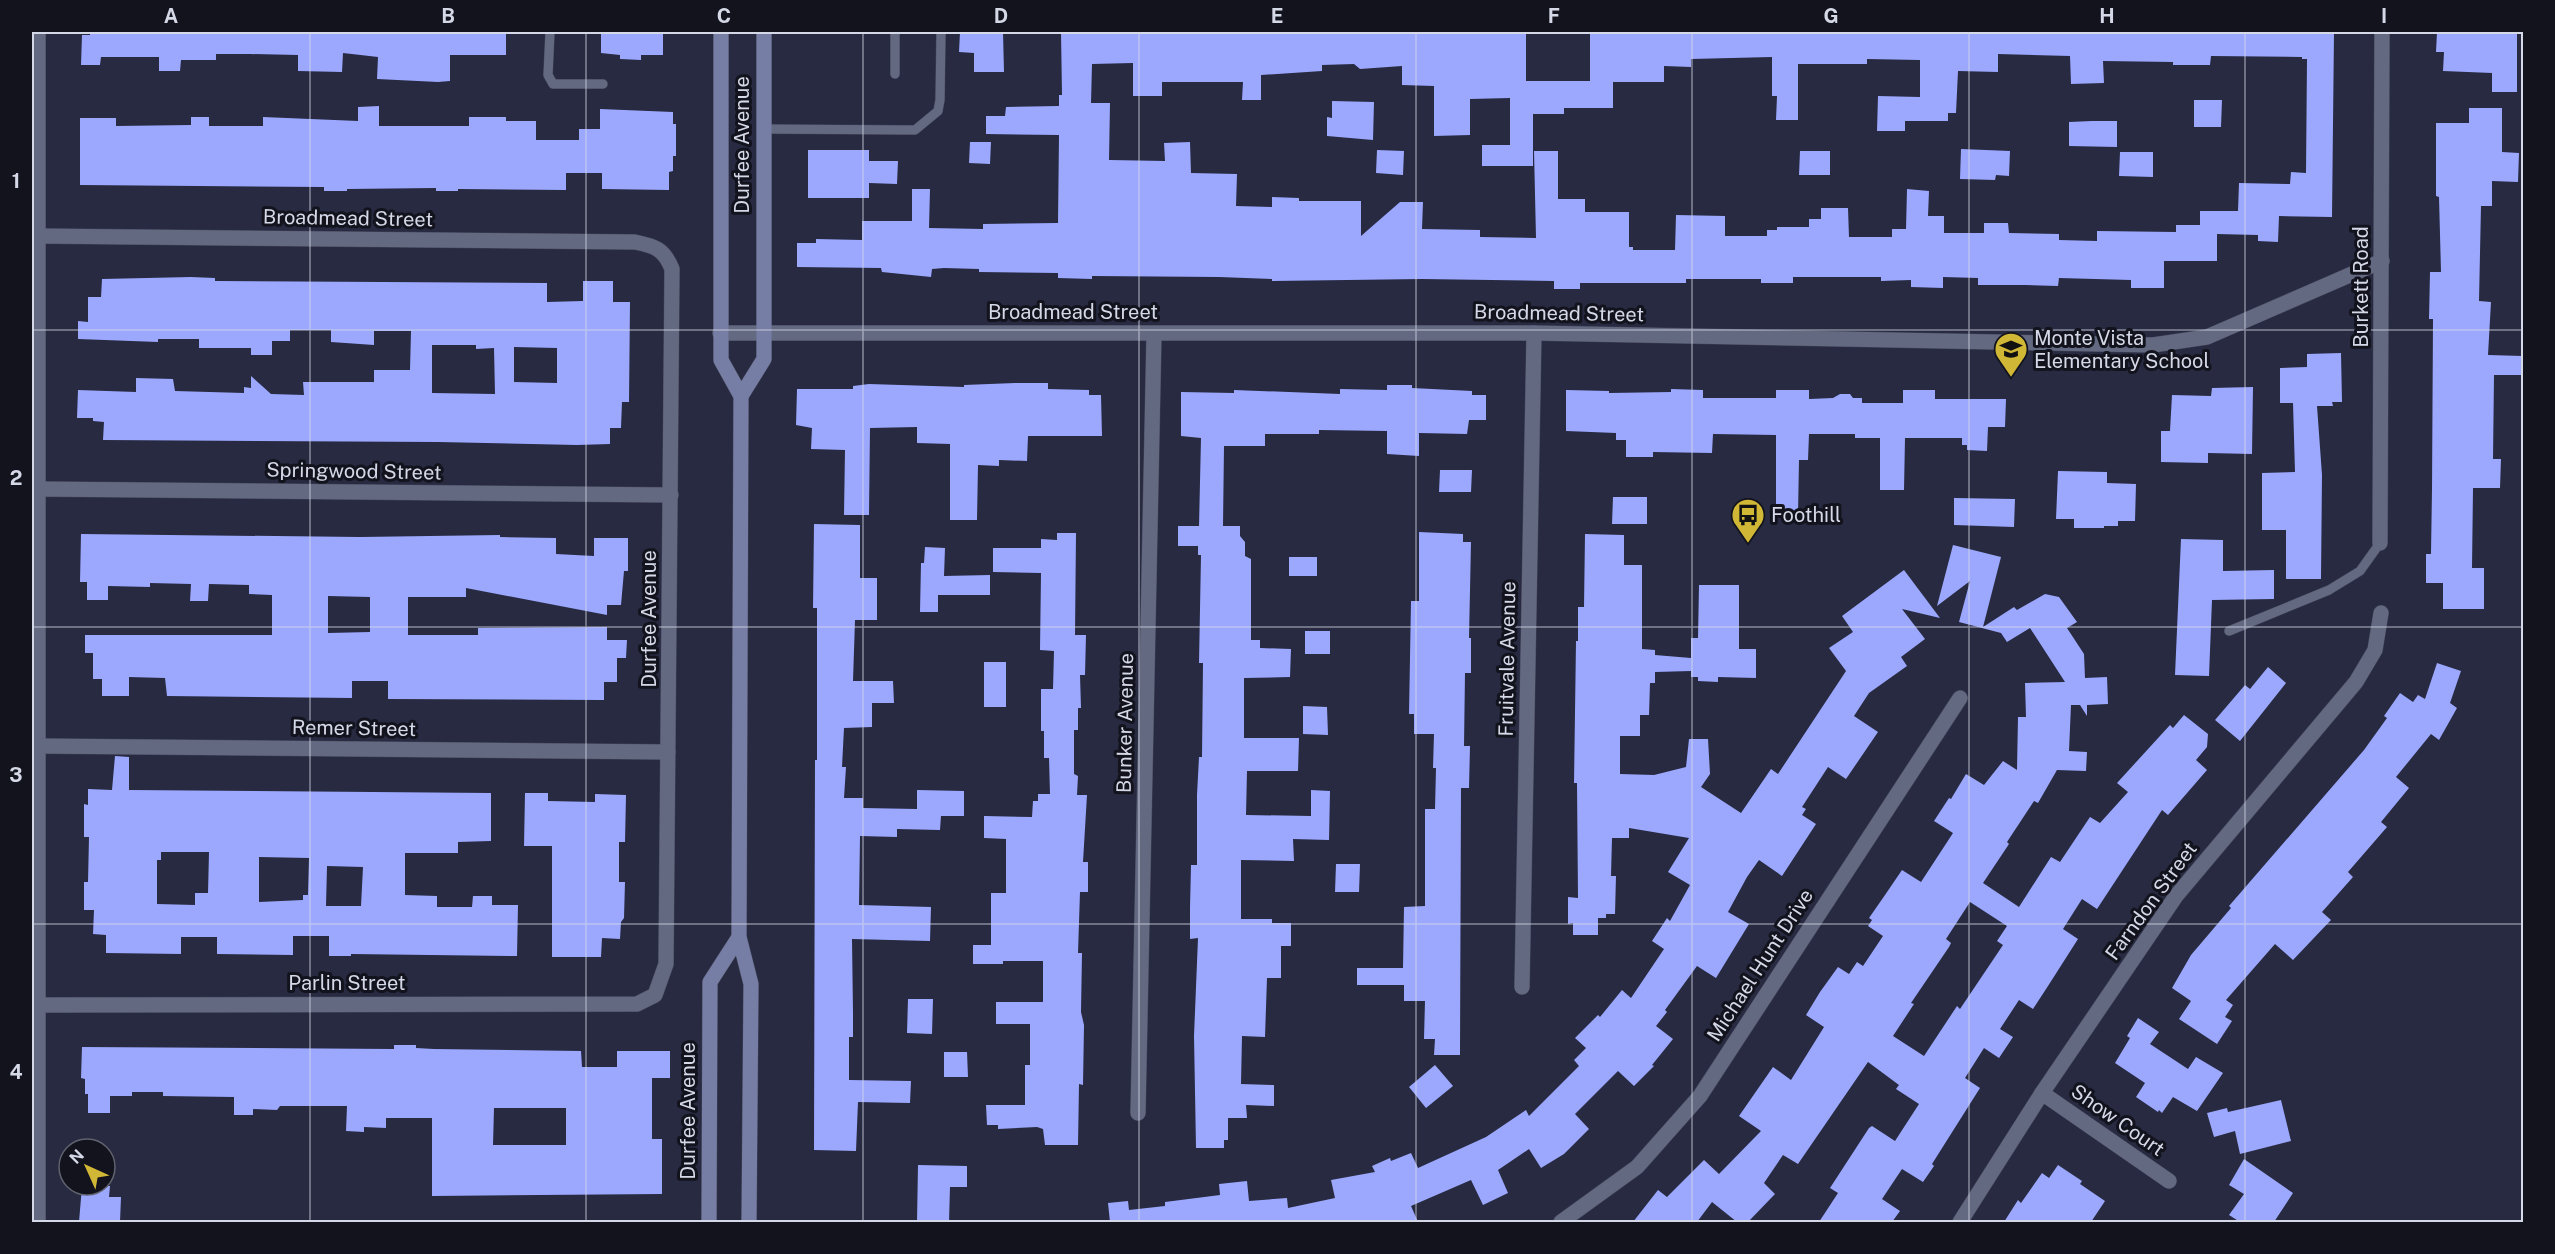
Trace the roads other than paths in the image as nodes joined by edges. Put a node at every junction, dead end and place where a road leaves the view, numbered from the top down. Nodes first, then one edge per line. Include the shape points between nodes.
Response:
1 (38, 32) edge
2 (550, 32) edge
3 (721, 32) edge
4 (764, 32) edge
5 (895, 32) edge
6 (940, 32) edge
7 (2382, 32) edge
8 (895, 74) dead end
9 (603, 84) dead end
10 (763, 129) junction
11 (38, 236) junction
12 (657, 247) joint
13 (2382, 261) junction
14 (35, 330) edge
15 (764, 332) junction
16 (720, 333) junction
17 (1534, 333) junction
18 (1154, 334) junction
19 (741, 396) junction
20 (38, 489) junction
21 (670, 495) junction
22 (2380, 543) joint
23 (2381, 613) dead end
24 (2229, 631) dead end
25 (35, 633) edge
26 (1960, 698) dead end
27 (35, 718) edge
28 (38, 746) junction
29 (668, 752) junction
30 (35, 853) edge
31 (740, 937) junction
32 (1522, 987) dead end
33 (655, 995) joint
34 (38, 1005) junction
35 (2042, 1093) junction
36 (1138, 1113) dead end
37 (2169, 1180) dead end
38 (1567, 1221) edge
39 (38, 1222) edge
40 (709, 1222) edge
41 (749, 1222) edge
42 (1960, 1222) edge

1 - 11 street
2 - 9 lane via 548,75 553,84
3 - 16 main road, Durfee Avenue
4 - 10 main road, Durfee Avenue
5 - 8 lane
6 - 10 lane via 938,111 915,130
7 - 13 street, Burkett Road
10 - 15 main road, Durfee Avenue
11 - 12 street, Broadmead Street via 634,242
11 - 14 street
12 - 21 street, Durfee Avenue via 668,257 672,269
13 - 17 street, Broadmead Street via 2207,337 2153,345
13 - 22 street, Burkett Road
14 - 20 street
15 - 16 street, Broadmead Street
15 - 18 street, Broadmead Street
15 - 19 main road, Durfee Avenue via 764,359
16 - 19 main road, Durfee Avenue via 721,360
17 - 18 street, Broadmead Street
17 - 32 street, Fruitvale Avenue
18 - 36 street, Bunker Avenue
19 - 31 main road, Durfee Avenue
20 - 21 street, Springwood Street
20 - 25 street
21 - 29 street, Durfee Avenue
22 - 24 lane via 2353,576 2329,590
23 - 35 street, Farndon Street via 2375,650 2356,682 2176,896
25 - 27 street
26 - 38 street, Michael Hunt Drive via 1700,1096 1637,1167
27 - 28 street
28 - 29 street, Remer Street
28 - 30 street
29 - 33 street, Durfee Avenue via 666,964
30 - 34 street
31 - 40 main road, Durfee Avenue via 710,982
31 - 41 main road, Durfee Avenue via 751,984
33 - 34 street, Parlin Street via 637,1004
34 - 39 street
35 - 37 street, Show Court
35 - 42 street, Farndon Street

